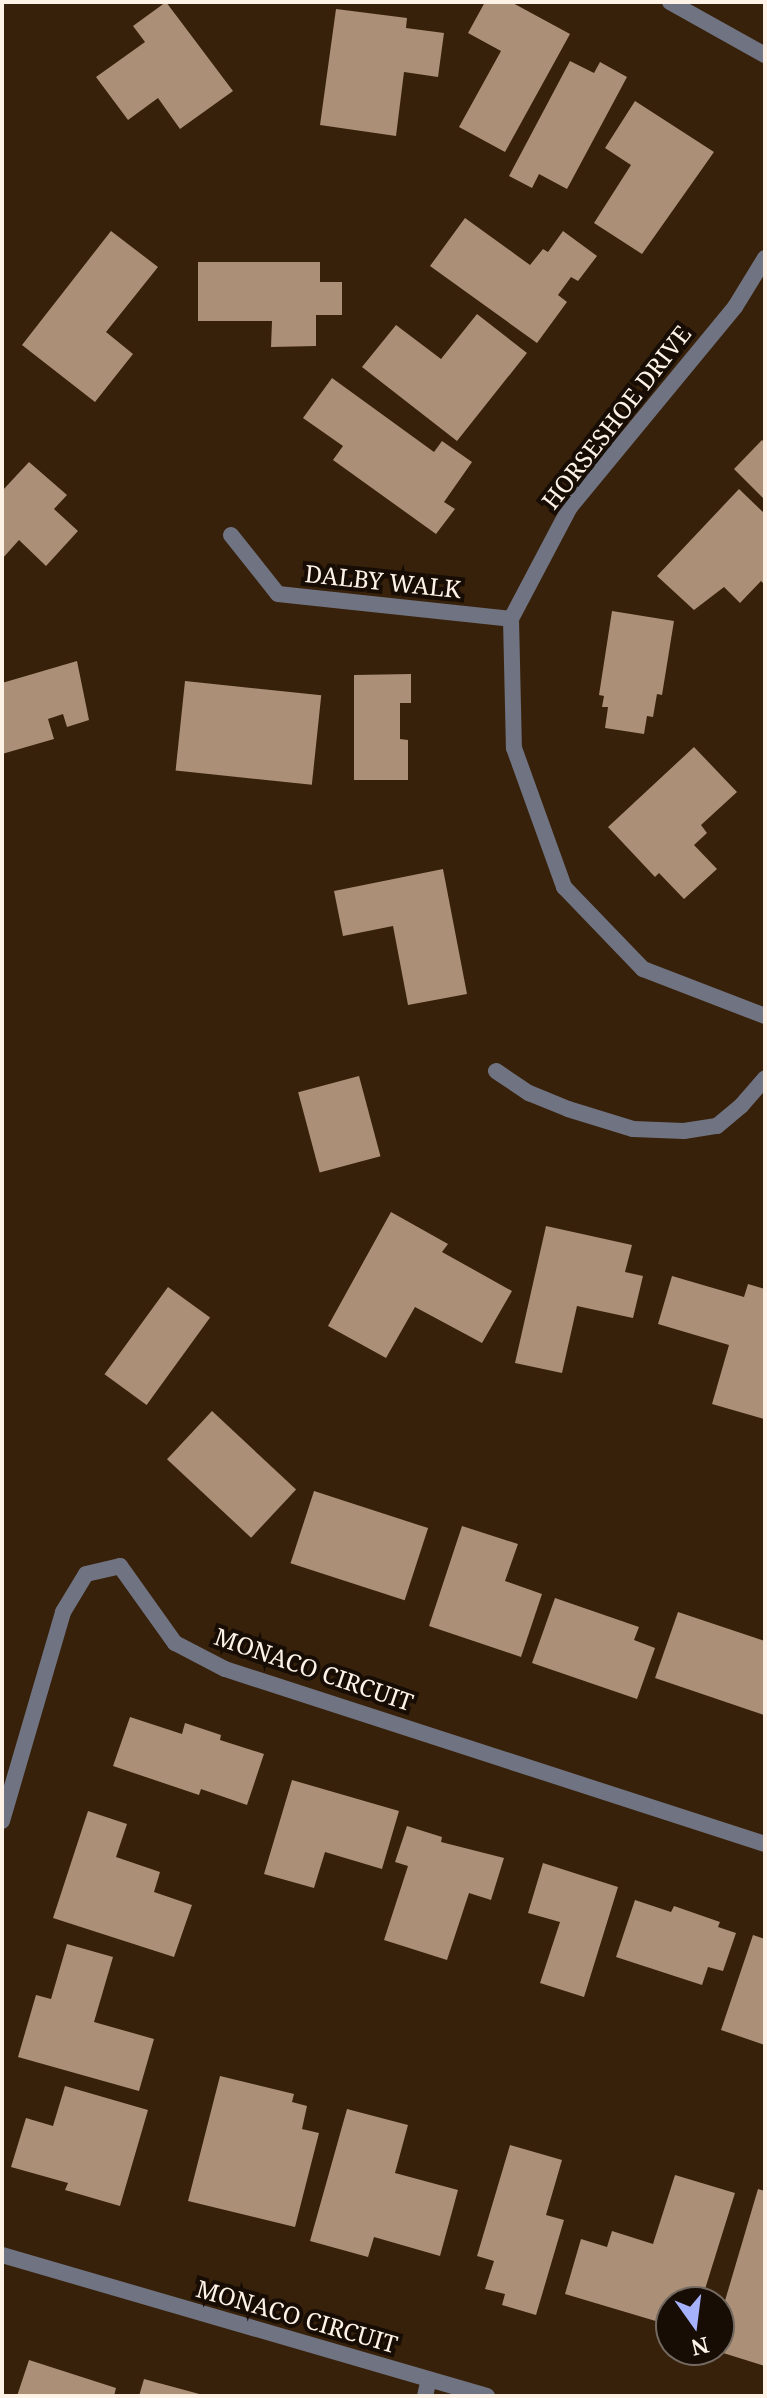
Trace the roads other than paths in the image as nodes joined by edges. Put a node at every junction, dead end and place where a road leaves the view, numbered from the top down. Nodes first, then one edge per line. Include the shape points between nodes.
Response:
1 (670, 2) edge
2 (765, 55) edge
3 (765, 258) edge
4 (231, 535) dead end
5 (511, 619) junction
6 (765, 1016) edge
7 (496, 1071) dead end
8 (765, 1078) edge
9 (2, 1821) edge
10 (765, 1844) edge
11 (2, 2255) edge
12 (427, 2388) edge
13 (487, 2396) edge

1 - 2 street
3 - 5 street, HORSESHOE DRIVE via 735,307 570,507
4 - 5 street, DALBY WALK via 278,594
5 - 6 street, HORSESHOE DRIVE via 514,748 564,887 643,969
7 - 8 street via 529,1093 568,1109 633,1129 684,1131 717,1126
9 - 10 street, MONACO CIRCUIT via 63,1612 86,1574 120,1566 175,1643 225,1669
11 - 12 street, MONACO CIRCUIT
12 - 13 street, MONACO CIRCUIT

